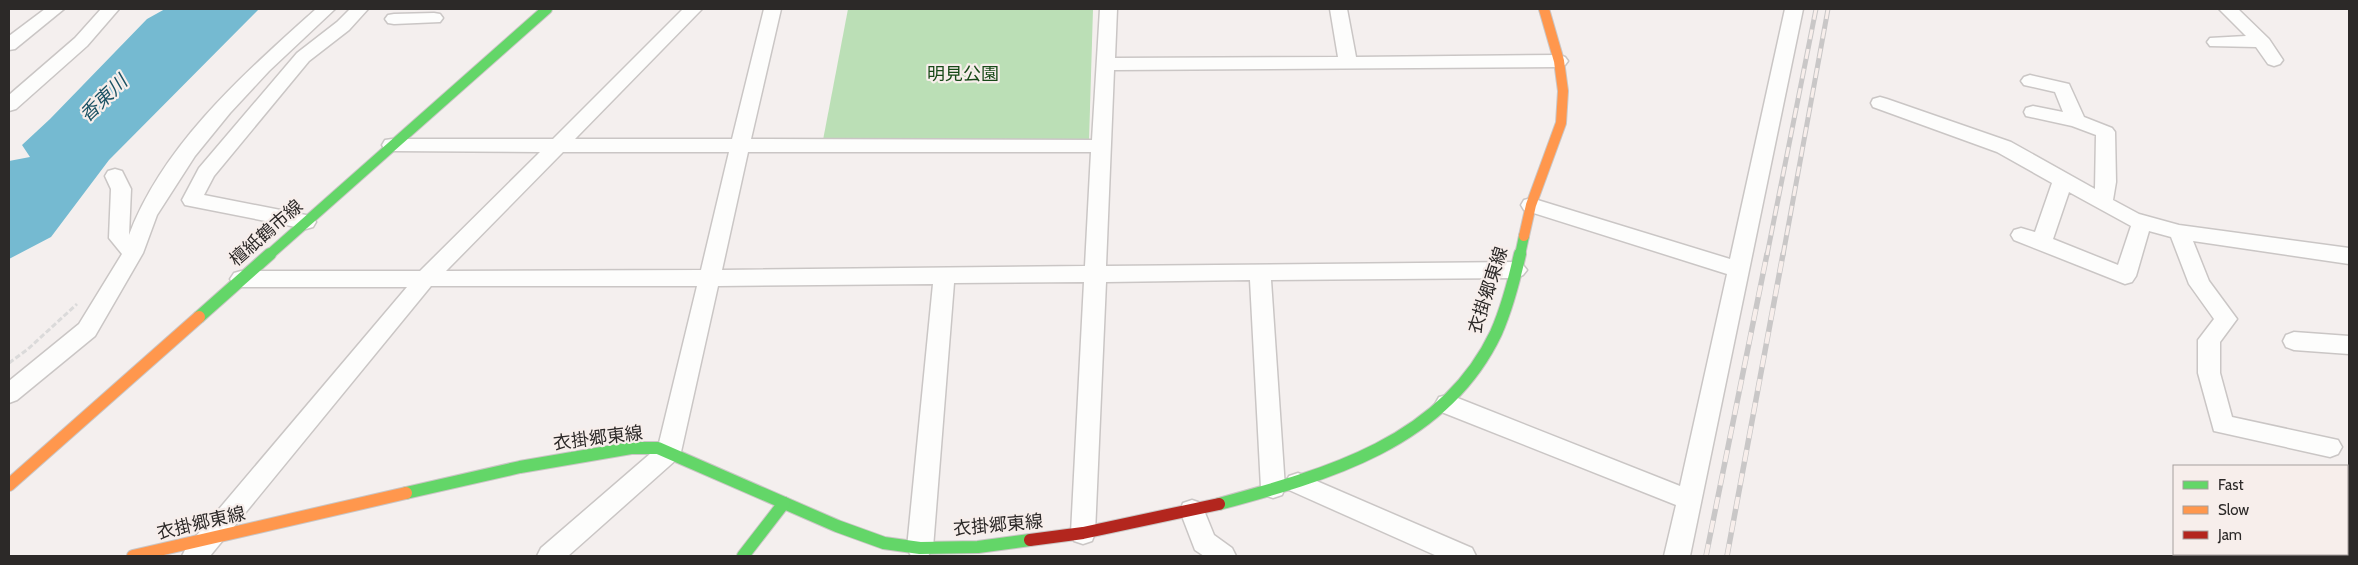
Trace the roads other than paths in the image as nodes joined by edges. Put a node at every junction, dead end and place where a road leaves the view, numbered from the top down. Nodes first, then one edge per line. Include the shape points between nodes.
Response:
1 (55, 9) edge
2 (110, 9) edge
3 (326, 9) edge
4 (359, 9) edge
5 (547, 9) edge
6 (693, 9) edge
7 (772, 9) edge
8 (1108, 9) edge
9 (1339, 9) edge
10 (1544, 9) edge
11 (1794, 9) edge
12 (2228, 9) edge
13 (416, 14) edge
14 (434, 18) dead end
15 (394, 19) dead end
16 (2260, 41) junction
17 (2216, 42) dead end
18 (9, 44) edge
19 (2274, 60) dead end
20 (1559, 61) junction
21 (1348, 62) junction
22 (1105, 64) junction
23 (2030, 82) dead end
24 (1880, 103) dead end
25 (9, 105) edge
26 (2034, 112) dead end
27 (2076, 121) junction
28 (558, 144) junction
29 (392, 145) junction
30 (741, 145) junction
31 (1101, 146) junction
32 (115, 176) dead end
33 (2063, 180) junction
34 (2103, 202) junction
35 (1531, 205) junction
36 (306, 222) junction
37 (2142, 222) junction
38 (2179, 232) junction
39 (2021, 236) dead end
40 (2041, 243) junction
41 (133, 253) junction
42 (2348, 258) edge
43 (1516, 270) junction
44 (1739, 270) junction
45 (1260, 272) junction
46 (1096, 274) junction
47 (944, 276) junction
48 (711, 278) junction
49 (240, 279) junction
50 (424, 279) junction
51 (2294, 341) dead end
52 (2349, 345) edge
53 (9, 394) edge
54 (1447, 404) junction
55 (2330, 447) dead end
56 (669, 452) junction
57 (1298, 483) junction
58 (9, 485) edge
59 (1273, 488) junction
60 (1689, 500) junction
61 (784, 504) junction
62 (1192, 511) junction
63 (1083, 533) junction
64 (202, 548) edge
65 (914, 550) edge
66 (1208, 552) edge
67 (133, 556) edge
68 (550, 556) edge
69 (743, 556) edge
70 (1463, 556) edge
71 (1677, 556) edge

1 - 18 street
2 - 25 street via 81,42
3 - 41 street via 263,67 188,151 147,215
4 - 36 street via 303,57 206,173 192,200
5 - 29 main road, 檀紙鶴市線
6 - 28 street
7 - 30 street
8 - 22 street
9 - 21 street
10 - 20 main road, 衣掛郷東線
11 - 44 street
12 - 16 street
13 - 14 street
13 - 15 street
16 - 17 street
16 - 19 street
20 - 21 street
20 - 35 main road, 衣掛郷東線 via 1563,91 1561,123
21 - 22 street
22 - 31 street
23 - 27 street via 2063,88
24 - 33 street via 2004,147
26 - 27 street
27 - 34 street via 2105,132
28 - 29 street
28 - 30 street
28 - 50 street
29 - 36 main road, 檀紙鶴市線
30 - 31 street
30 - 48 street
31 - 46 street
32 - 41 street via 121,189 118,238
33 - 34 street
33 - 40 street
34 - 37 street
35 - 43 main road, 衣掛郷東線
35 - 44 street
36 - 49 main road, 檀紙鶴市線
37 - 38 street
37 - 40 street via 2125,276
38 - 42 street
38 - 55 street via 2200,284 2226,319 2209,340 2209,374 2222,424
39 - 40 street
41 - 53 street via 87,330
43 - 45 street
43 - 54 main road, 衣掛郷東線 via 1491,343
44 - 60 street
45 - 46 street
45 - 59 street
46 - 47 street
46 - 63 street
47 - 48 street
47 - 65 street
48 - 50 street
48 - 56 street
49 - 50 street
49 - 58 main road, 檀紙鶴市線
50 - 64 street
51 - 52 street
54 - 57 main road, 衣掛郷東線 via 1388,447
54 - 60 street
56 - 61 main road, 衣掛郷東線
56 - 64 main road, 衣掛郷東線 via 658,448 631,448 511,469
56 - 68 street
57 - 59 main road, 衣掛郷東線
57 - 70 street
59 - 62 main road, 衣掛郷東線
60 - 71 street
61 - 65 main road, 衣掛郷東線 via 837,526
61 - 69 main road
62 - 63 main road, 衣掛郷東線
62 - 66 street
63 - 65 main road, 衣掛郷東線 via 978,548
64 - 67 main road, 衣掛郷東線

